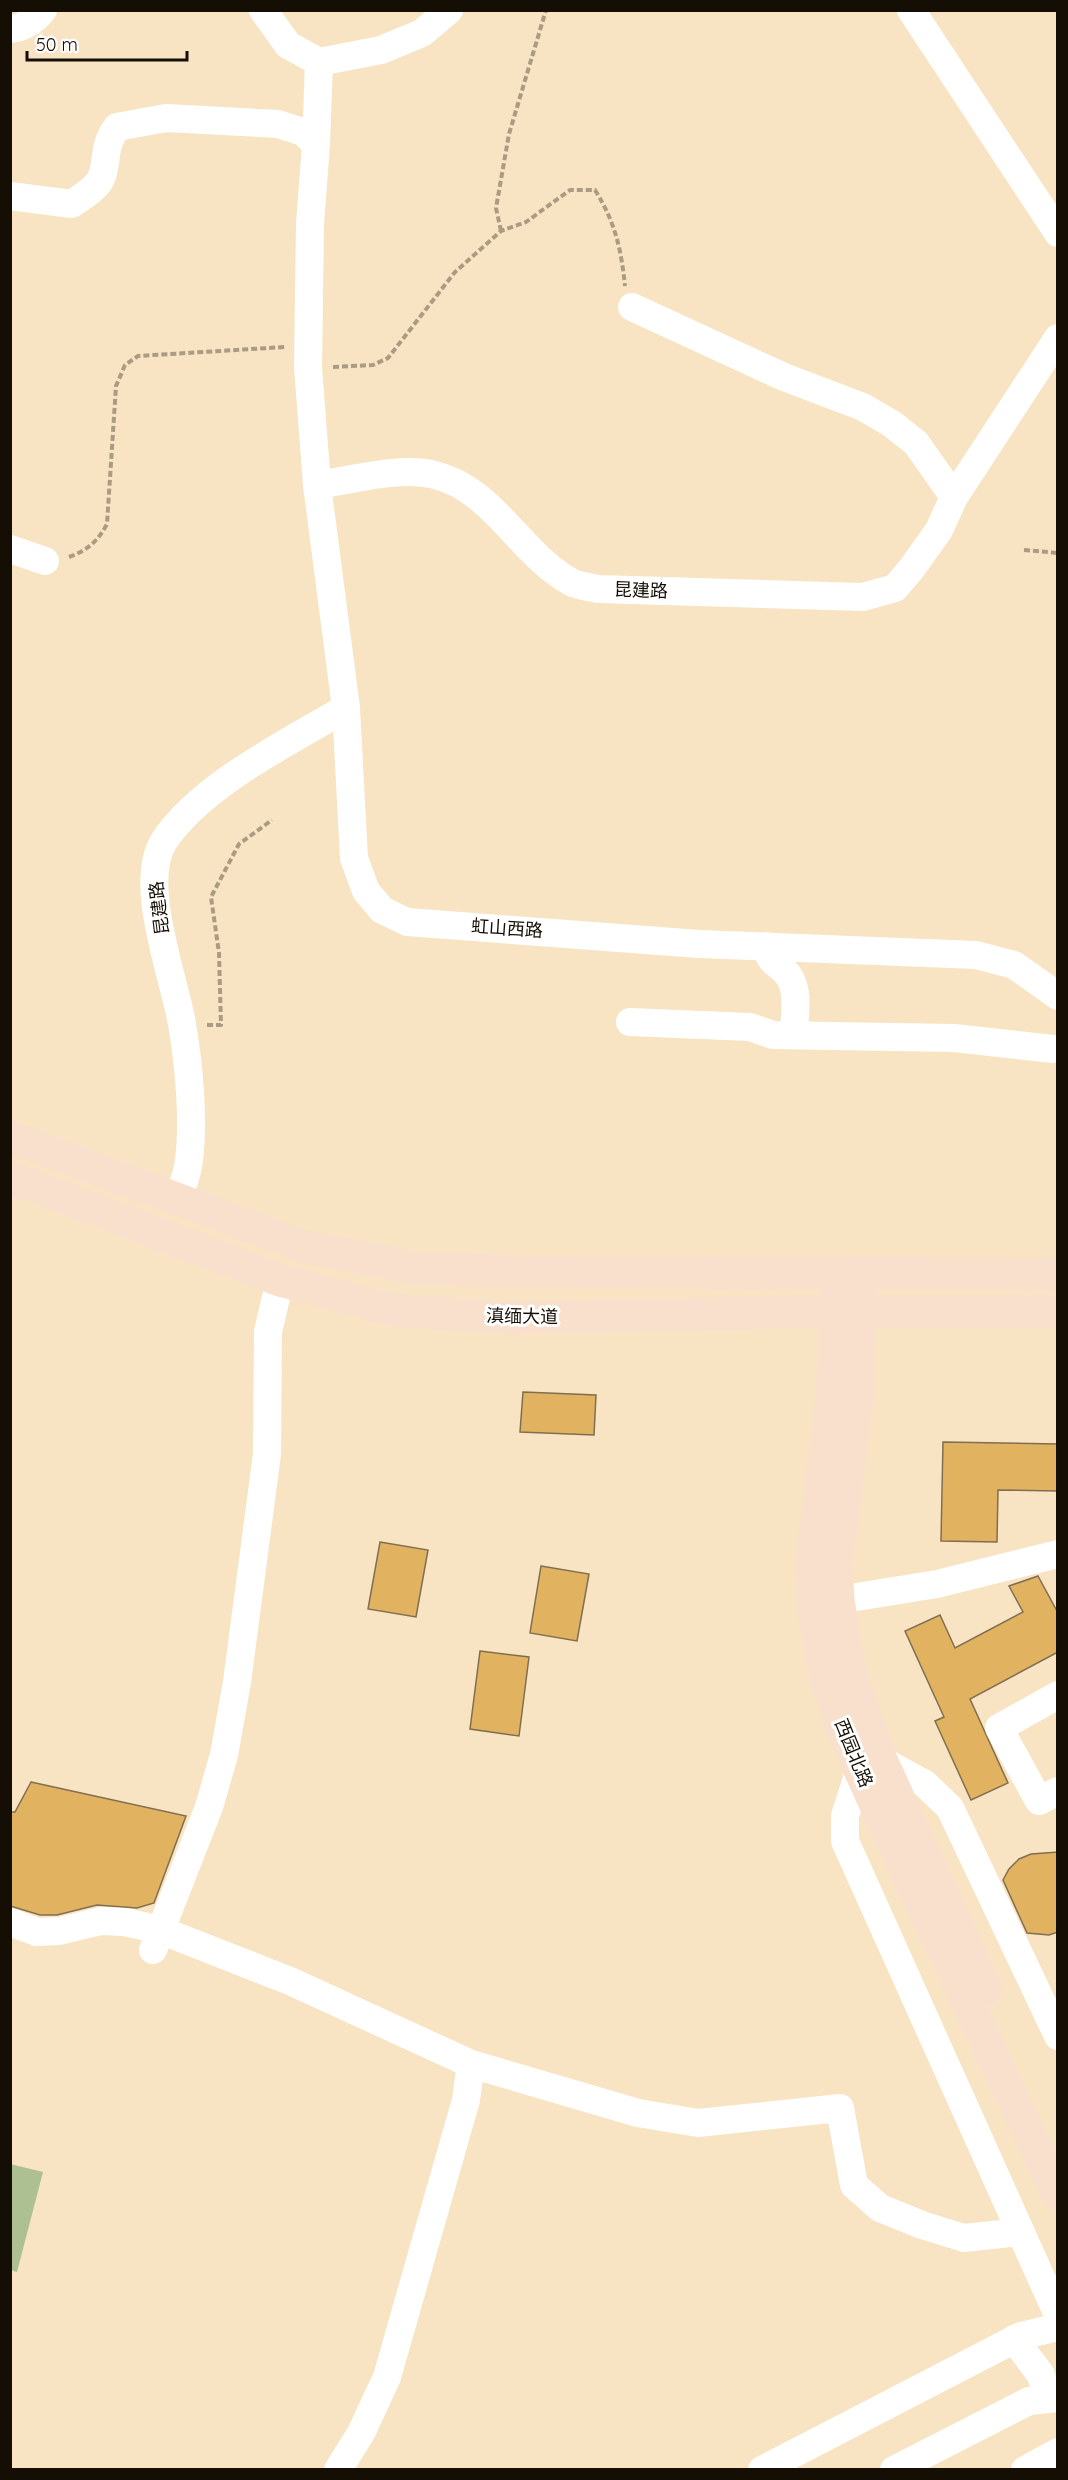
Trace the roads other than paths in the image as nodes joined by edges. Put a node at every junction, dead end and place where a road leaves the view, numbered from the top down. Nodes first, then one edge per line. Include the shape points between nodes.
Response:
1 (43, 10) edge
2 (262, 10) edge
3 (449, 10) edge
4 (911, 10) edge
5 (10, 29) edge
6 (319, 62) junction
7 (316, 144) junction
8 (10, 196) edge
9 (1058, 233) edge
10 (632, 307) road end
11 (1058, 338) edge
12 (317, 485) junction
13 (954, 497) junction
14 (10, 549) edge
15 (45, 561) road end
16 (346, 708) junction
17 (766, 946) junction
18 (1058, 996) edge
19 (630, 1022) dead end
20 (794, 1035) junction
21 (1053, 1049) dead end
22 (10, 1137) edge
23 (10, 1177) edge
24 (178, 1199) junction
25 (849, 1274) junction
26 (1058, 1274) edge
27 (280, 1280) junction
28 (847, 1311) junction
29 (1058, 1311) edge
30 (1058, 1554) edge
31 (838, 1600) junction
32 (1058, 1695) edge
33 (871, 1765) junction
34 (1058, 1791) edge
35 (908, 1847) junction
36 (10, 1922) edge
37 (157, 1940) junction
38 (1049, 1999) edge
39 (1058, 2036) edge
40 (471, 2064) junction
41 (1058, 2145) edge
42 (1058, 2195) edge
43 (1020, 2232) junction
44 (1058, 2315) edge
45 (1058, 2327) edge
46 (1014, 2339) junction
47 (1053, 2398) edge
48 (1058, 2452) edge
49 (338, 2469) edge
50 (762, 2469) edge
51 (894, 2469) edge
52 (1025, 2469) edge

1 - 5 street via 36,19
2 - 6 street via 288,45
3 - 6 street via 422,33 381,50
4 - 9 street
6 - 7 street, 虹山西路
7 - 8 street via 303,132 278,124 166,118 117,127 107,142 103,176 90,192 72,204
7 - 12 street, 虹山西路 via 300,360
10 - 13 street via 765,369 863,407 892,424 916,443
11 - 13 street, 昆建路
12 - 13 street, 昆建路 via 397,473 435,475 467,488 572,583 598,589 863,597 895,588 939,530
12 - 16 street, 虹山西路
14 - 15 street
16 - 17 street, 虹山西路 via 354,858 366,891 382,910 407,922
16 - 24 street, 昆建路 via 212,792 181,819 162,844 154,877 157,914 182,1024 191,1124 189,1162
17 - 18 street, 虹山西路 via 976,955 1014,965
17 - 20 street via 770,962 787,973 795,987
19 - 20 street via 750,1028 773,1035
20 - 21 street via 954,1038
22 - 24 main road
23 - 27 main road, 滇缅大道
24 - 25 main road via 305,1246 417,1268
25 - 26 main road
25 - 28 main road, 西园北路
27 - 28 main road, 滇缅大道 via 392,1310 512,1318
27 - 37 street via 268,1332 266,1465 224,1755 209,1807
28 - 29 main road, 滇缅大道
28 - 31 main road, 西园北路 via 857,1399 836,1566
28 - 33 main road, 西园北路 via 811,1566 813,1604 827,1682
30 - 31 street via 937,1584
31 - 33 main road, 西园北路
32 - 34 street via 999,1728 1039,1801
33 - 35 main road, 西园北路
33 - 38 street via 926,1784 950,1808
33 - 43 street via 845,1816 845,1841
35 - 41 main road, 西园北路
35 - 42 main road, 西园北路
36 - 37 street via 37,1932 101,1921 125,1922
37 - 40 street via 290,1981
38 - 39 street
40 - 43 street via 638,2113 698,2123 840,2108 854,2185 880,2208 964,2238
40 - 49 street via 466,2100 387,2377 361,2433
43 - 44 street
45 - 46 street
46 - 47 street
46 - 50 street
47 - 51 street via 1029,2401
48 - 52 street

